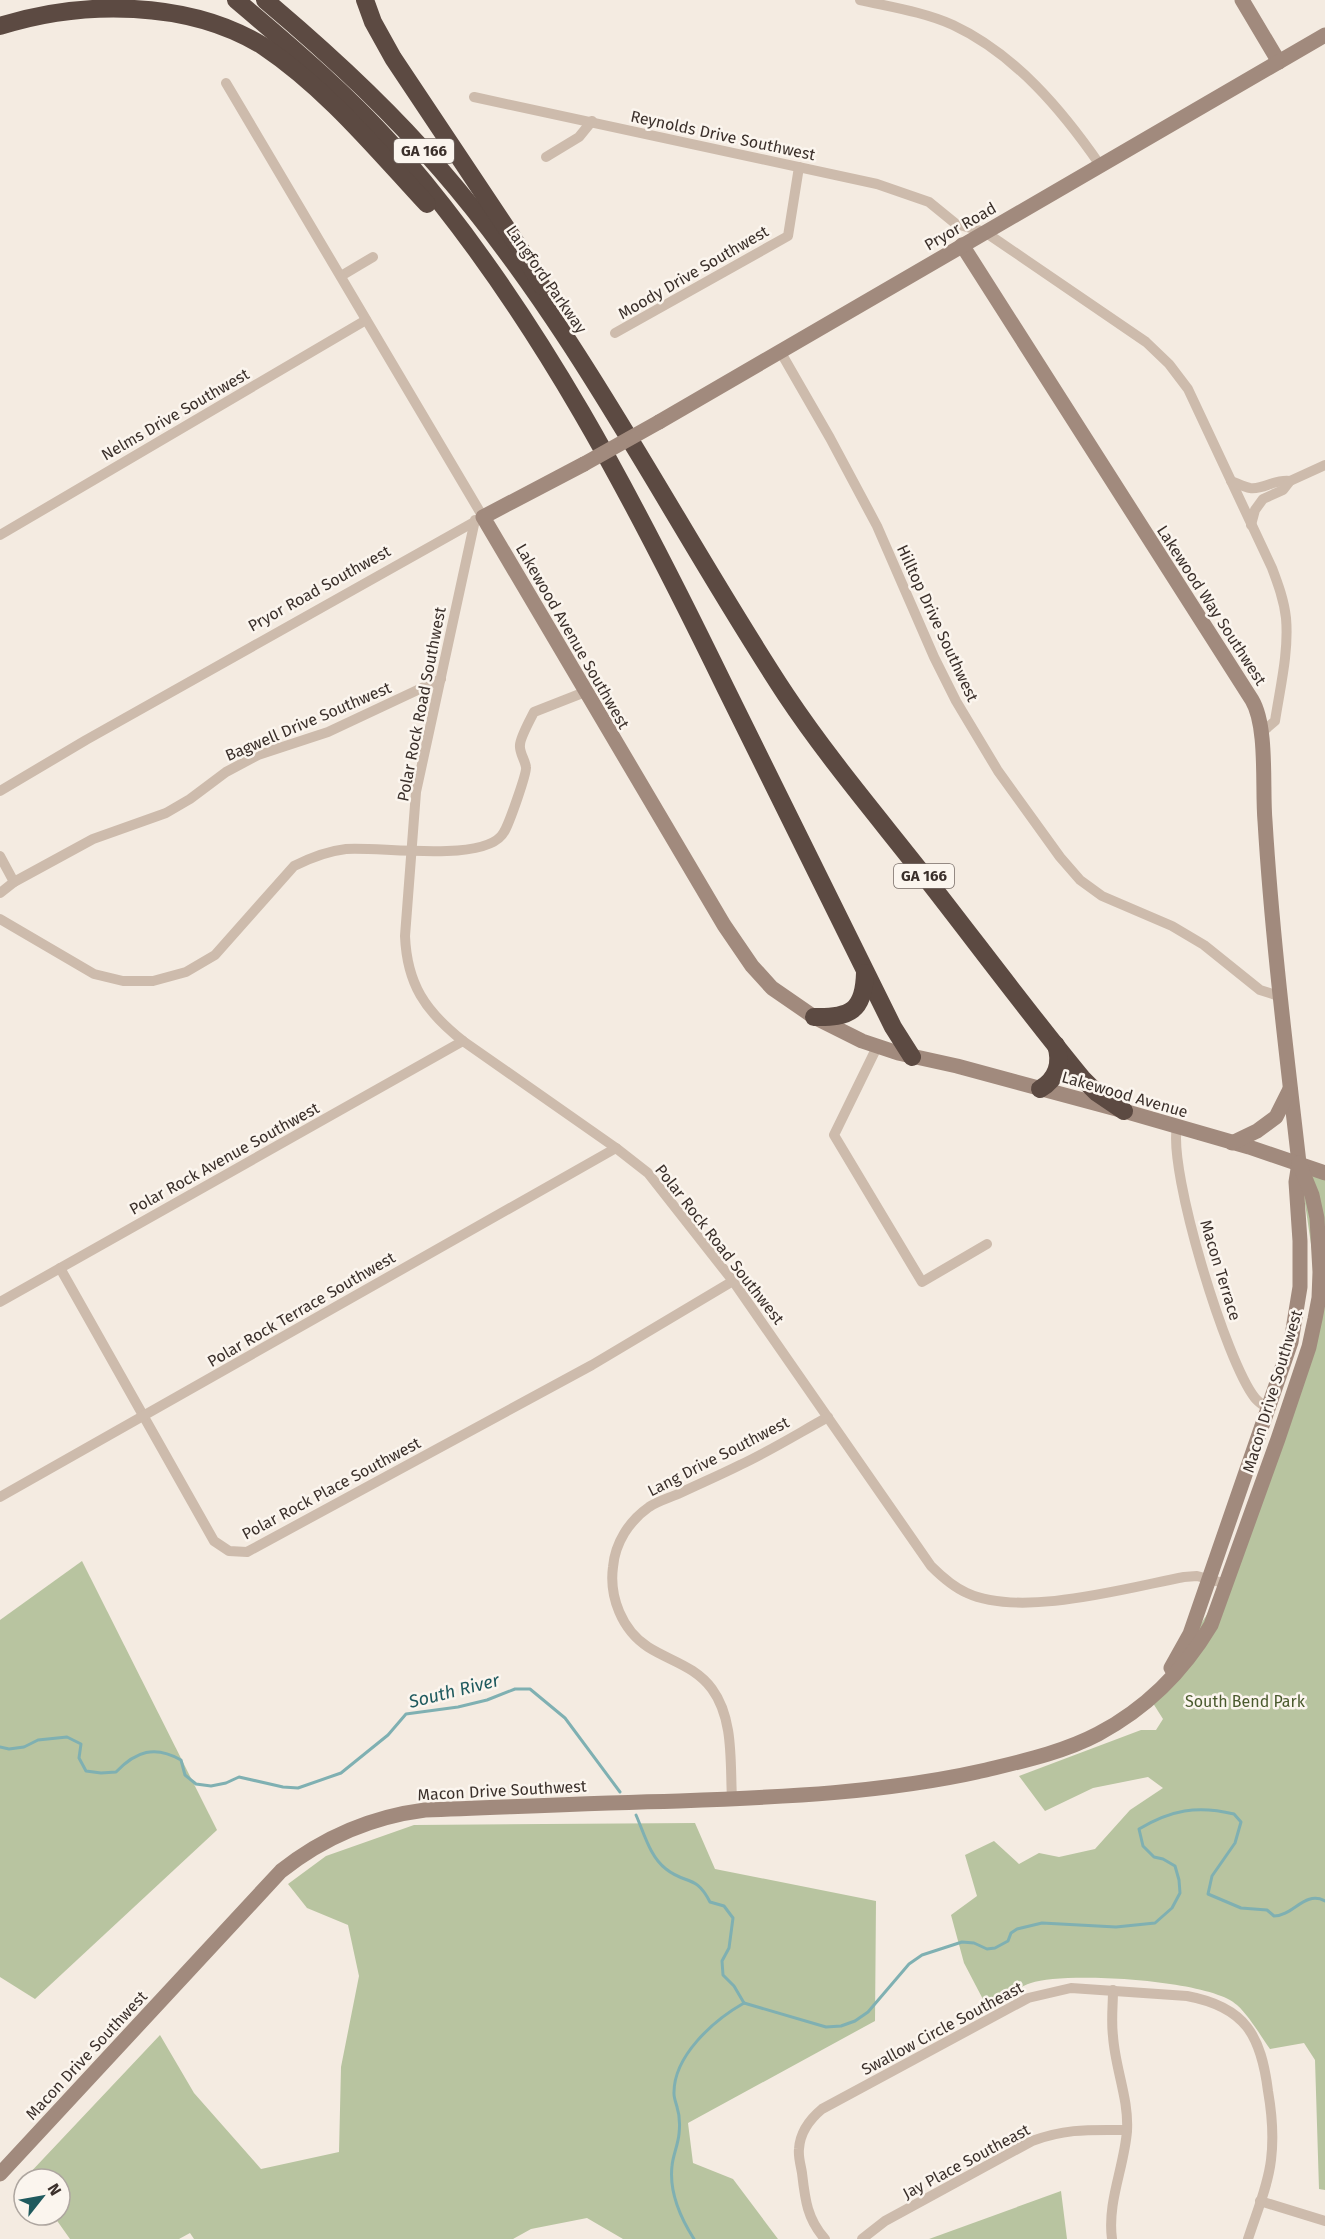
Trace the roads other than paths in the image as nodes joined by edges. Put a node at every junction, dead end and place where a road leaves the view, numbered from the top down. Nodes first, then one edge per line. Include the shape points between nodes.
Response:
1 (236, 0) edge
2 (265, 0) edge
3 (365, 0) edge
4 (860, 0) edge
5 (1242, 0) edge
6 (0, 26) edge
7 (1325, 35) edge
8 (1279, 62) junction
9 (226, 83) dead end
10 (474, 97) dead end
11 (592, 121) junction
12 (546, 157) dead end
13 (1100, 165) junction
14 (799, 167) junction
15 (956, 224) junction
16 (985, 232) junction
17 (963, 245) junction
18 (373, 257) dead end
19 (341, 276) junction
20 (500, 282) junction
21 (366, 320) junction
22 (615, 333) dead end
23 (780, 351) junction
24 (590, 374) junction
25 (659, 422) joint
26 (1325, 465) edge
27 (1231, 481) junction
28 (1290, 481) junction
29 (479, 519) junction
30 (1251, 525) junction
31 (0, 534) edge
32 (441, 679) junction
33 (585, 692) junction
34 (1261, 733) junction
35 (0, 791) edge
36 (412, 852) junction
37 (0, 856) edge
38 (14, 882) junction
39 (0, 893) edge
40 (0, 919) edge
41 (865, 971) junction
42 (1279, 996) junction
43 (814, 1017) junction
44 (463, 1041) junction
45 (1056, 1045) junction
46 (878, 1047) junction
47 (912, 1057) junction
48 (1040, 1089) junction
49 (1290, 1089) junction
50 (1124, 1111) junction
51 (1177, 1127) junction
52 (1232, 1143) junction
53 (616, 1148) junction
54 (1299, 1163) junction
55 (1325, 1173) edge
56 (1325, 1242) edge
57 (987, 1244) dead end
58 (60, 1268) junction
59 (1320, 1272) junction
60 (733, 1281) junction
61 (0, 1302) edge
62 (1269, 1410) junction
63 (143, 1416) junction
64 (828, 1417) junction
65 (0, 1497) edge
66 (1210, 1579) junction
67 (1227, 1584) junction
68 (1136, 1709) junction
69 (732, 1799) junction
70 (1113, 1990) junction
71 (1127, 2130) junction
72 (0, 2174) edge
73 (1260, 2201) junction
74 (1325, 2221) edge
75 (825, 2239) edge
76 (862, 2239) edge
77 (1112, 2239) edge
78 (1248, 2239) edge

1 - 20 highway, GA 166 via 371,122 445,207
2 - 24 highway, Langford Parkway / GA 166 via 376,100 443,172 512,260
3 - 24 highway via 393,58 524,253
4 - 13 street via 925,15 975,36 1025,75 1081,137
5 - 8 street
6 - 20 highway via 46,11 116,4 185,13 237,32 287,63 361,130
7 - 8 street, Pryor Road
8 - 13 street, Pryor Road
9 - 19 street, Lakewood Avenue Southwest
10 - 11 street, Reynolds Drive Southwest
11 - 12 street via 579,137
11 - 14 street, Reynolds Drive Southwest
13 - 16 street, Pryor Road
14 - 15 street, Reynolds Drive Southwest via 877,184 929,202
14 - 22 street, Moody Drive Southwest via 788,236
15 - 16 street
15 - 17 street, Lakewood Way Southwest
16 - 17 street, Pryor Road
16 - 27 street via 1146,342 1169,364 1188,389
17 - 23 street, Pryor Road
17 - 34 street, Lakewood Way Southwest via 1252,700
18 - 19 street
19 - 21 street, Lakewood Avenue Southwest
20 - 41 highway, GA 166 via 618,474
21 - 29 street, Lakewood Avenue Southwest
21 - 31 street, Nelms Drive Southwest
23 - 25 street, Pryor Road
23 - 42 street, Hilltop Drive Southwest via 877,526 956,701 998,771 1060,857 1080,880 1102,896 1172,926 1204,945 1260,990
24 - 45 highway, Langford Parkway / GA 166 via 804,720
25 - 29 street, Pryor Road Southwest, bridge
26 - 28 street
27 - 28 street via 1259,488 1279,480
27 - 30 street
28 - 30 street via 1283,490 1259,503
29 - 32 street, Polar Rock Road Southwest
29 - 33 street, Lakewood Avenue Southwest
29 - 35 street, Pryor Road Southwest
30 - 34 street via 1272,568 1286,618 1287,639 1275,721
32 - 36 street, Polar Rock Road Southwest via 416,792
32 - 38 street, Bagwell Drive Southwest via 328,732 258,755 166,813 93,839
33 - 36 street via 534,712 519,745 527,769 504,834 488,845
33 - 43 street, Lakewood Avenue Southwest via 744,956 772,988
34 - 42 street, Lakewood Way Southwest
36 - 40 street via 346,849 302,862 294,866 215,955 186,972 153,981 123,981 94,974
36 - 44 street, Polar Rock Road Southwest via 405,936 409,969 429,1010
37 - 38 street
38 - 39 street, Bagwell Drive Southwest
41 - 43 highway via 864,991 857,1007 841,1016
41 - 47 highway
42 - 49 street, Lakewood Way Southwest
43 - 46 street, Lakewood Avenue Southwest
44 - 53 street, Polar Rock Road Southwest
44 - 58 street, Polar Rock Avenue Southwest
45 - 48 highway via 1057,1072
45 - 50 highway, GA 166 via 1096,1092
46 - 47 street, Lakewood Avenue Southwest
46 - 57 street via 834,1135 922,1282
47 - 48 street, Lakewood Avenue
48 - 50 street, Lakewood Avenue
49 - 52 street via 1276,1117
49 - 54 street, Lakewood Way Southwest
50 - 51 street, Lakewood Avenue
51 - 52 street, Lakewood Avenue
51 - 62 street, Macon Terrace via 1180,1180 1212,1302 1242,1376
52 - 54 street, Lakewood Avenue
53 - 60 street, Polar Rock Road Southwest via 648,1173
53 - 63 street, Polar Rock Terrace Southwest
54 - 55 street, Lakewood Avenue
54 - 59 street, Macon Drive Southwest via 1317,1218
54 - 62 street, Macon Drive Southwest via 1296,1182 1300,1287 1291,1342
56 - 59 street
58 - 61 street, Polar Rock Avenue Southwest
58 - 63 street, Polar Rock Place Southwest
59 - 67 street, Macon Drive Southwest via 1309,1347
60 - 63 street, Polar Rock Place Southwest via 592,1365 247,1552 229,1551 214,1541
60 - 64 street, Polar Rock Road Southwest
62 - 66 street, Macon Drive Southwest
63 - 65 street, Polar Rock Terrace Southwest
64 - 66 street, Polar Rock Road Southwest via 931,1566 947,1582 968,1594 999,1601 1041,1603 1184,1577
64 - 69 street, Lang Drive Southwest via 743,1464 651,1506 627,1528 614,1556 613,1594 627,1626 648,1647 696,1673 721,1703 726,1717
66 - 67 street, Polar Rock Road Southwest
66 - 68 street, Macon Drive Southwest via 1175,1663
67 - 68 street, Macon Drive Southwest via 1211,1625 1195,1651 1170,1683
68 - 69 street, Macon Drive Southwest via 1118,1723 1067,1747 962,1775 855,1792
69 - 72 street, Macon Drive Southwest via 425,1810 374,1820 325,1840 281,1872
70 - 71 street via 1113,2036
70 - 73 street, Swallow Circle Southeast via 1204,1999 1230,2012 1251,2032 1264,2061 1273,2123 1271,2162
70 - 75 street, Swallow Circle Southeast via 1071,1988 1028,1998 822,2109 803,2133 799,2150 806,2206
71 - 76 street, Jay Place Southeast via 1073,2130 1032,2141 885,2221
71 - 77 street via 1111,2208
73 - 74 street
73 - 78 street, Swallow Circle Southeast

